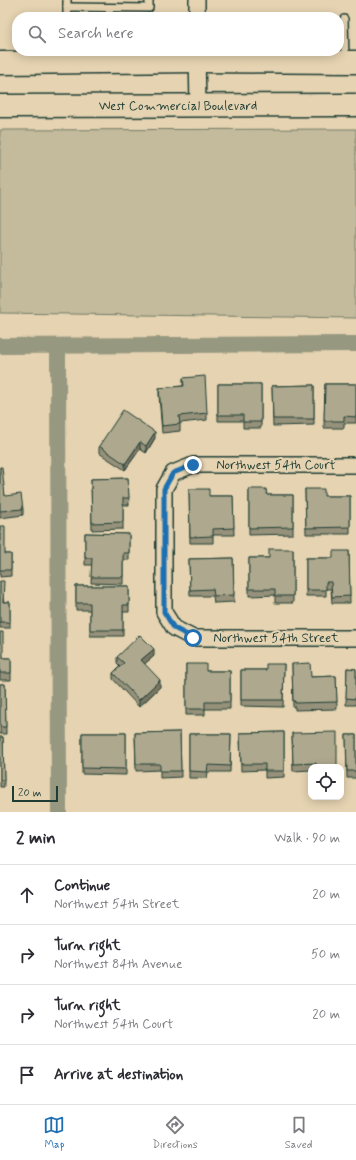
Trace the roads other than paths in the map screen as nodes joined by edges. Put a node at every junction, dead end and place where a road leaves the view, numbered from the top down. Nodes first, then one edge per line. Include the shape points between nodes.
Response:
1 (149, 0) edge
2 (197, 0) edge
3 (67, 4) edge
4 (197, 12) edge
5 (344, 19) dead end
6 (197, 56) edge
7 (351, 62) edge
8 (0, 63) edge
9 (356, 105) edge
10 (0, 106) edge
11 (198, 106) junction
12 (356, 464) edge
13 (174, 628) joint
14 (356, 638) edge

1 - 3 lane via 149,8
2 - 4 street
5 - 7 lane
6 - 7 highway
6 - 8 highway
6 - 11 street
9 - 11 highway, West Commercial Boulevard
10 - 11 highway, West Commercial Boulevard
12 - 13 street, Northwest 54th Court via 193,465 173,473 164,489 164,612
13 - 14 street, Northwest 54th Street via 193,638

